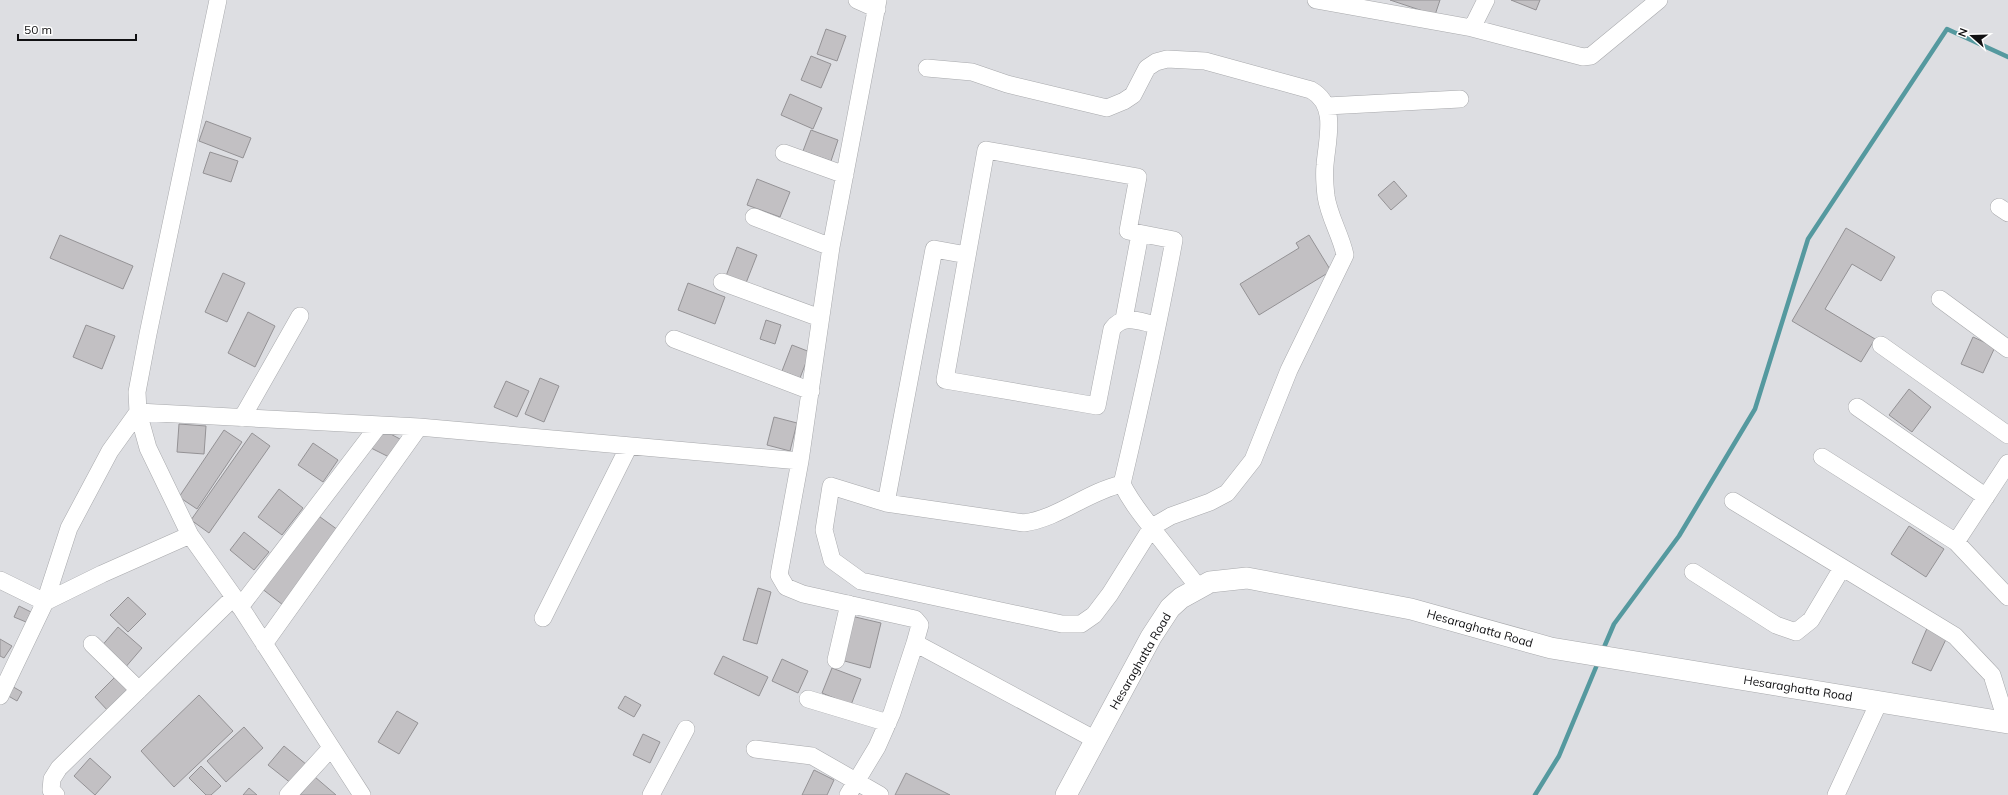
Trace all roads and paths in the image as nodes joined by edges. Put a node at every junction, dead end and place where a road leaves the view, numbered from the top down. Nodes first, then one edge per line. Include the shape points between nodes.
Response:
1 (218, 0) edge
2 (857, 0) edge
3 (1316, 0) edge
4 (1486, 0) edge
5 (1658, 0) edge
6 (1335, 2) edge
7 (878, 5) edge
8 (1472, 28) junction
9 (927, 68) dead end
10 (1460, 99) dead end
11 (1327, 106) junction
12 (784, 153) dead end
13 (845, 175) junction
14 (754, 217) dead end
15 (1140, 234) junction
16 (831, 247) junction
17 (967, 255) junction
18 (722, 282) dead end
19 (1940, 298) dead end
20 (300, 316) dead end
21 (820, 318) junction
22 (1124, 319) junction
23 (1157, 325) junction
24 (674, 339) dead end
25 (1881, 345) dead end
26 (2008, 349) edge
27 (811, 390) junction
28 (1857, 406) dead end
29 (138, 412) junction
30 (242, 418) junction
31 (379, 425) junction
32 (419, 427) junction
33 (2008, 435) edge
34 (629, 446) junction
35 (1822, 457) dead end
36 (800, 462) junction
37 (2008, 463) edge
38 (1122, 484) junction
39 (1986, 497) junction
40 (1733, 501) dead end
41 (886, 503) junction
42 (1152, 527) junction
43 (190, 535) junction
44 (1956, 542) junction
45 (1842, 568) junction
46 (1693, 572) dead end
47 (0, 580) edge
48 (1199, 588) junction
49 (2008, 597) edge
50 (45, 602) junction
51 (237, 602) junction
52 (849, 604) junction
53 (543, 618) dead end
54 (915, 643) junction
55 (92, 644) dead end
56 (264, 644) junction
57 (836, 660) dead end
58 (139, 690) junction
59 (0, 696) edge
60 (808, 699) dead end
61 (1879, 702) junction
62 (888, 723) junction
63 (2007, 723) edge
64 (686, 729) dead end
65 (1094, 740) junction
66 (331, 748) junction
67 (755, 749) dead end
68 (853, 788) edge
69 (56, 795) edge
70 (288, 795) edge
71 (362, 795) edge
72 (650, 795) edge
73 (880, 795) edge
74 (1066, 795) edge
75 (1836, 795) edge

1 - 29 street via 148,334 138,392
2 - 7 street
3 - 6 street
4 - 8 street
5 - 8 street via 1591,56 1574,55
6 - 8 street
7 - 13 street
9 - 11 street via 972,72 1007,84 1107,108 1133,94 1147,68 1156,62 1167,59 1205,62 1311,90 1320,95
10 - 11 street
11 - 42 street via 1329,122 1324,168 1326,197 1345,255 1289,370 1253,460 1227,493 1171,516
12 - 13 street
13 - 16 street
14 - 16 street
15 - 17 street via 1128,231 1138,177 986,150
15 - 22 street
15 - 23 street via 1174,240
16 - 21 street
17 - 22 street via 945,380 1097,406 1112,329 1116,323
17 - 41 street via 934,249
18 - 21 street
19 - 26 street
20 - 30 street
21 - 27 street
22 - 23 street
23 - 38 street
24 - 27 street
25 - 33 street
27 - 36 street
28 - 39 street
29 - 30 street
29 - 43 street via 148,448
29 - 50 street via 110,451 69,528
30 - 31 street
31 - 32 street
31 - 51 street
32 - 34 street
32 - 56 street
34 - 36 street
34 - 53 street
35 - 44 street
36 - 52 street via 779,575 786,586 803,594
37 - 39 street
38 - 41 street via 1109,487 1040,521 1024,523
38 - 42 street via 1129,498
39 - 44 street
40 - 45 street
41 - 42 street via 831,486 824,530 832,560 861,581 1062,624 1081,624 1094,615
42 - 48 street
43 - 50 street
43 - 51 street
44 - 49 street
45 - 46 street via 1811,620 1796,632 1776,625
45 - 63 street via 1955,636 1992,675
47 - 50 street
48 - 61 main road, Hesaraghatta Road via 1210,582 1247,578 1410,609 1551,648
48 - 65 main road, Hesaraghatta Road via 1170,608
50 - 59 street
51 - 56 street
51 - 58 street
52 - 54 street via 915,619 920,625
52 - 57 street
54 - 62 street
54 - 65 street
55 - 58 street
56 - 66 street
58 - 69 street via 59,768 52,779 51,790
60 - 62 street
61 - 63 main road, Hesaraghatta Road
61 - 75 street
62 - 68 street
64 - 72 street
65 - 74 main road, Hesaraghatta Road
66 - 70 street
66 - 71 street
67 - 68 street via 812,756
68 - 73 street

